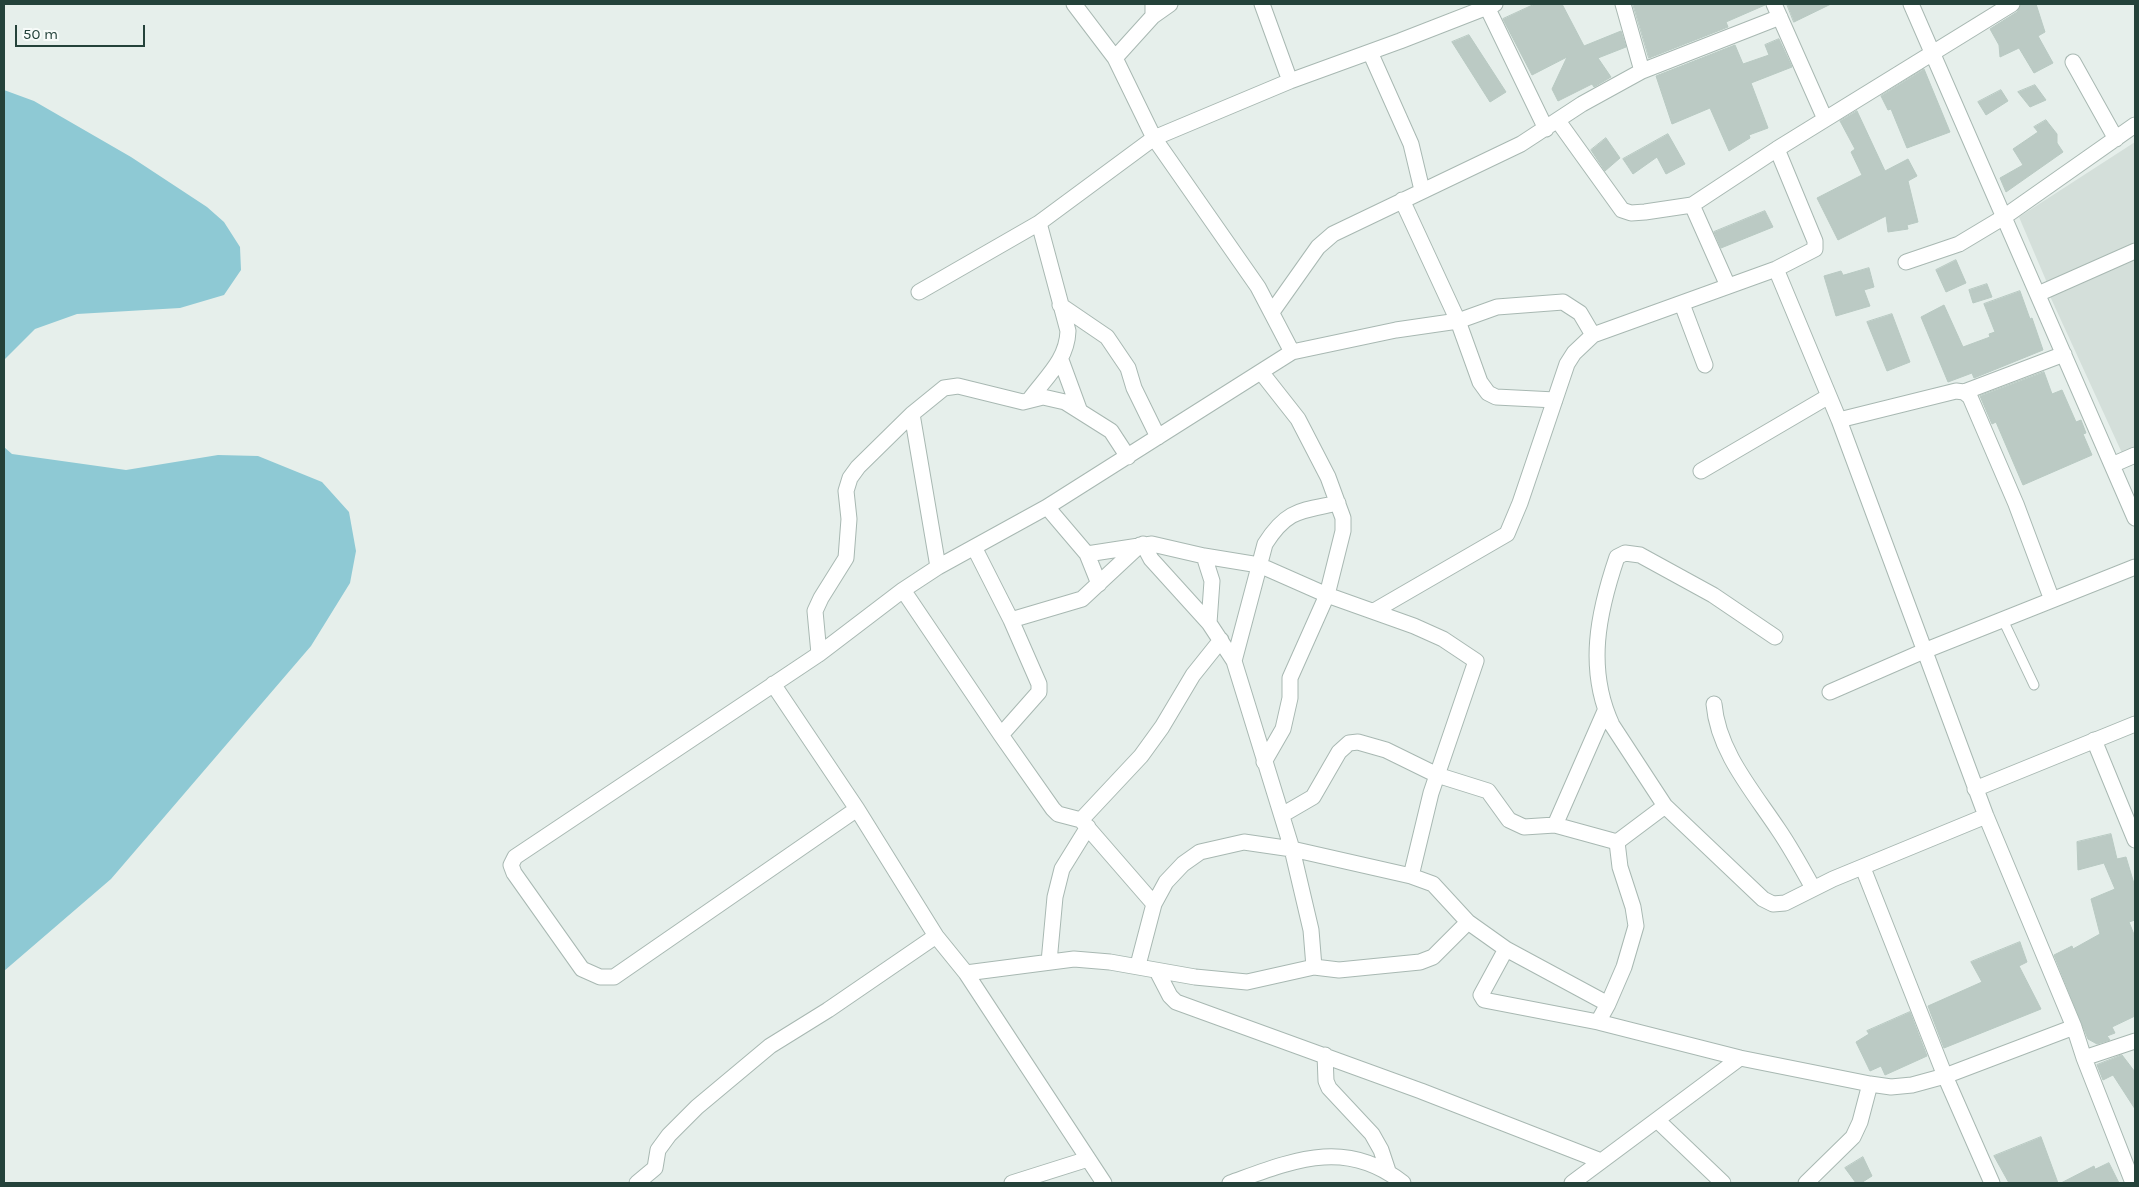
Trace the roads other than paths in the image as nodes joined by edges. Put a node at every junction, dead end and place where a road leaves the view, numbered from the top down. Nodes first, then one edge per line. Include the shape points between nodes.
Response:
1 (1074, 4) edge
2 (1170, 4) edge
3 (1262, 4) edge
4 (1623, 4) edge
5 (1911, 4) edge
6 (2012, 4) edge
7 (1491, 5) edge
8 (1153, 10) edge
9 (1777, 10) edge
10 (1370, 52) junction
11 (1933, 53) junction
12 (1115, 58) junction
13 (2073, 62) dead end
14 (1642, 71) junction
15 (1290, 80) junction
16 (1825, 119) junction
17 (1552, 125) junction
18 (2135, 125) edge
19 (1154, 138) junction
20 (2116, 139) junction
21 (1777, 149) junction
22 (1422, 190) junction
23 (1402, 200) junction
24 (1692, 204) junction
25 (2004, 217) junction
26 (1039, 223) junction
27 (2135, 250) edge
28 (1906, 262) dead end
29 (1776, 269) junction
30 (1728, 286) junction
31 (919, 292) dead end
32 (2038, 294) junction
33 (1060, 304) junction
34 (1682, 304) junction
35 (1272, 312) junction
36 (1458, 321) junction
37 (1593, 335) junction
38 (1292, 352) junction
39 (2064, 354) junction
40 (1061, 360) junction
41 (1705, 365) dead end
42 (1261, 372) junction
43 (1964, 392) junction
44 (1829, 396) junction
45 (1030, 400) junction
46 (1555, 400) junction
47 (1079, 409) junction
48 (912, 414) junction
49 (1840, 420) junction
50 (1158, 437) junction
51 (2135, 455) edge
52 (1128, 457) junction
53 (2112, 465) junction
54 (1700, 471) dead end
55 (1338, 503) junction
56 (1047, 507) junction
57 (2135, 518) edge
58 (1141, 545) junction
59 (975, 548) junction
60 (1087, 554) junction
61 (1204, 556) junction
62 (1232, 560) junction
63 (1259, 565) junction
64 (938, 567) junction
65 (2135, 567) edge
66 (1212, 581) junction
67 (1099, 584) junction
68 (903, 590) junction
69 (1327, 595) junction
70 (2052, 600) junction
71 (1374, 611) junction
72 (1011, 620) junction
73 (2003, 620) junction
74 (1208, 623) junction
75 (1775, 637) dead end
76 (1221, 640) junction
77 (1924, 651) junction
78 (819, 654) junction
79 (1234, 661) junction
80 (773, 684) junction
81 (2034, 686) dead end
82 (1830, 692) dead end
83 (1714, 704) dead end
84 (1605, 711) junction
85 (2135, 724) edge
86 (1001, 735) junction
87 (2094, 740) junction
88 (1264, 762) junction
89 (1437, 775) junction
90 (1975, 789) junction
91 (1665, 806) junction
92 (856, 809) junction
93 (1282, 815) junction
94 (1986, 816) junction
95 (1084, 824) junction
96 (1555, 825) junction
97 (2135, 840) edge
98 (1617, 842) junction
99 (1292, 849) junction
100 (1863, 868) junction
101 (1411, 876) junction
102 (1813, 888) junction
103 (1154, 904) junction
104 (1468, 922) junction
105 (936, 936) junction
106 (1506, 949) junction
107 (1049, 962) junction
108 (1138, 965) junction
109 (1314, 967) junction
110 (1157, 971) junction
111 (966, 973) junction
112 (1608, 1004) junction
113 (1598, 1022) junction
114 (2074, 1027) junction
115 (2135, 1041) edge
116 (1325, 1055) junction
117 (1740, 1058) junction
118 (2084, 1058) junction
119 (1945, 1076) junction
120 (1870, 1084) junction
121 (1657, 1120) junction
122 (1088, 1159) junction
123 (1601, 1160) junction
124 (1388, 1171) junction
125 (1808, 1182) edge
126 (637, 1183) edge
127 (1012, 1183) edge
128 (1104, 1183) edge
129 (1230, 1183) edge
130 (1404, 1183) edge
131 (1572, 1183) edge
132 (1723, 1183) edge
133 (1992, 1183) edge
134 (2133, 1183) edge

1 - 12 street
2 - 8 street
3 - 15 street
4 - 14 street
5 - 11 street
6 - 11 street
7 - 10 street
7 - 17 street
8 - 12 street
9 - 14 street
9 - 16 street
10 - 15 street
10 - 22 street via 1411,144
11 - 16 street
11 - 25 street
12 - 19 street
13 - 20 street
14 - 17 street
15 - 19 street
16 - 21 street
17 - 22 street via 1521,144
17 - 24 street via 1622,210 1645,212
18 - 20 street
19 - 26 street
19 - 35 street
20 - 25 street
21 - 24 street
21 - 29 street via 1815,241 1815,249
22 - 23 street
23 - 35 street via 1324,240
23 - 36 street
24 - 30 street
25 - 28 street via 1947,250
25 - 32 street
26 - 31 street
26 - 33 street
27 - 32 street
29 - 30 street
29 - 44 street
30 - 34 street
32 - 39 street
33 - 40 street via 1068,331
33 - 50 street via 1100,330 1118,351
34 - 37 street
34 - 41 street
35 - 38 street
36 - 37 street via 1497,307 1563,302 1580,313
36 - 38 street via 1396,330
36 - 46 street via 1480,382 1488,393 1496,397
37 - 46 street via 1571,357
38 - 42 street
39 - 43 street
39 - 53 street
40 - 45 street
40 - 47 street
42 - 50 street
42 - 55 street via 1298,419
43 - 49 street via 1956,391
43 - 70 street via 1970,397 2016,504
44 - 49 street
44 - 54 street
45 - 47 street via 1043,397 1058,399
45 - 48 street via 1016,401 958,386 944,388
46 - 71 street via 1507,534
47 - 52 street via 1111,431
48 - 64 street
48 - 78 street via 850,478 846,491 849,518 846,558 815,611
49 - 77 street
50 - 52 street
51 - 53 street
52 - 56 street
53 - 57 street
55 - 63 street via 1298,512 1283,519 1265,544
55 - 69 street via 1343,531
56 - 59 street
56 - 60 street
58 - 60 street
58 - 61 street via 1170,546
58 - 67 street
58 - 74 street
59 - 64 street
59 - 72 street
60 - 67 street
61 - 62 street
61 - 66 street
62 - 63 street
62 - 66 street
63 - 69 street
63 - 79 street
64 - 68 street
65 - 70 street
66 - 74 street
67 - 72 street via 1082,599
68 - 78 street
68 - 86 street
69 - 71 street
69 - 88 street via 1290,678 1290,698 1283,729
70 - 73 street
71 - 89 street via 1443,639 1476,661
72 - 86 street via 1039,684 1039,692
73 - 77 street
73 - 81 lane
74 - 76 street
75 - 84 street via 1713,595 1640,555 1625,553 1617,557 1604,593 1597,631 1597,673
76 - 79 street
76 - 95 street via 1192,675 1141,756
77 - 82 street
77 - 90 street
78 - 80 street
79 - 88 street
80 - 92 street
80 - 92 street via 515,857 511,864 514,873 582,969 600,977 614,977
83 - 102 street via 1715,723 1727,750
84 - 91 street via 1619,738
84 - 96 street
85 - 87 street
86 - 95 street via 1058,814
87 - 90 street
87 - 97 street
88 - 93 street
89 - 93 street via 1386,750 1358,742 1349,743 1338,752 1317,792
89 - 96 street via 1488,791 1509,820 1524,827
89 - 101 street
90 - 94 street
91 - 98 street
91 - 102 street via 1763,899 1773,904 1784,903
92 - 105 street
93 - 99 street
94 - 100 street
94 - 114 street
95 - 103 street
95 - 107 street via 1062,869 1055,897
96 - 98 street
98 - 112 street via 1620,867 1634,906 1636,926 1624,967
99 - 101 street
99 - 103 street via 1244,842 1200,852 1172,876
99 - 109 street via 1311,930
100 - 102 street
100 - 119 street
101 - 104 street via 1437,887
103 - 108 street
104 - 106 street
104 - 109 street via 1433,958 1420,962 1339,970
105 - 111 street
105 - 126 street via 770,1046 669,1135 658,1150 655,1168
106 - 112 street
106 - 113 street via 1481,994 1482,998
107 - 108 street via 1074,959
107 - 111 street
108 - 110 street
109 - 110 street via 1248,982
110 - 116 street via 1176,1002
111 - 122 street
112 - 113 street
113 - 117 street
114 - 118 street
114 - 119 street
115 - 118 street
116 - 123 street
116 - 124 street via 1329,1088 1372,1134
117 - 120 street
117 - 121 street
118 - 134 street
119 - 120 street via 1912,1085
119 - 133 street
120 - 125 street via 1853,1137
121 - 123 street
121 - 132 street
122 - 127 street
122 - 128 street
123 - 131 street
124 - 129 street via 1367,1161 1323,1157 1288,1163
124 - 130 street

